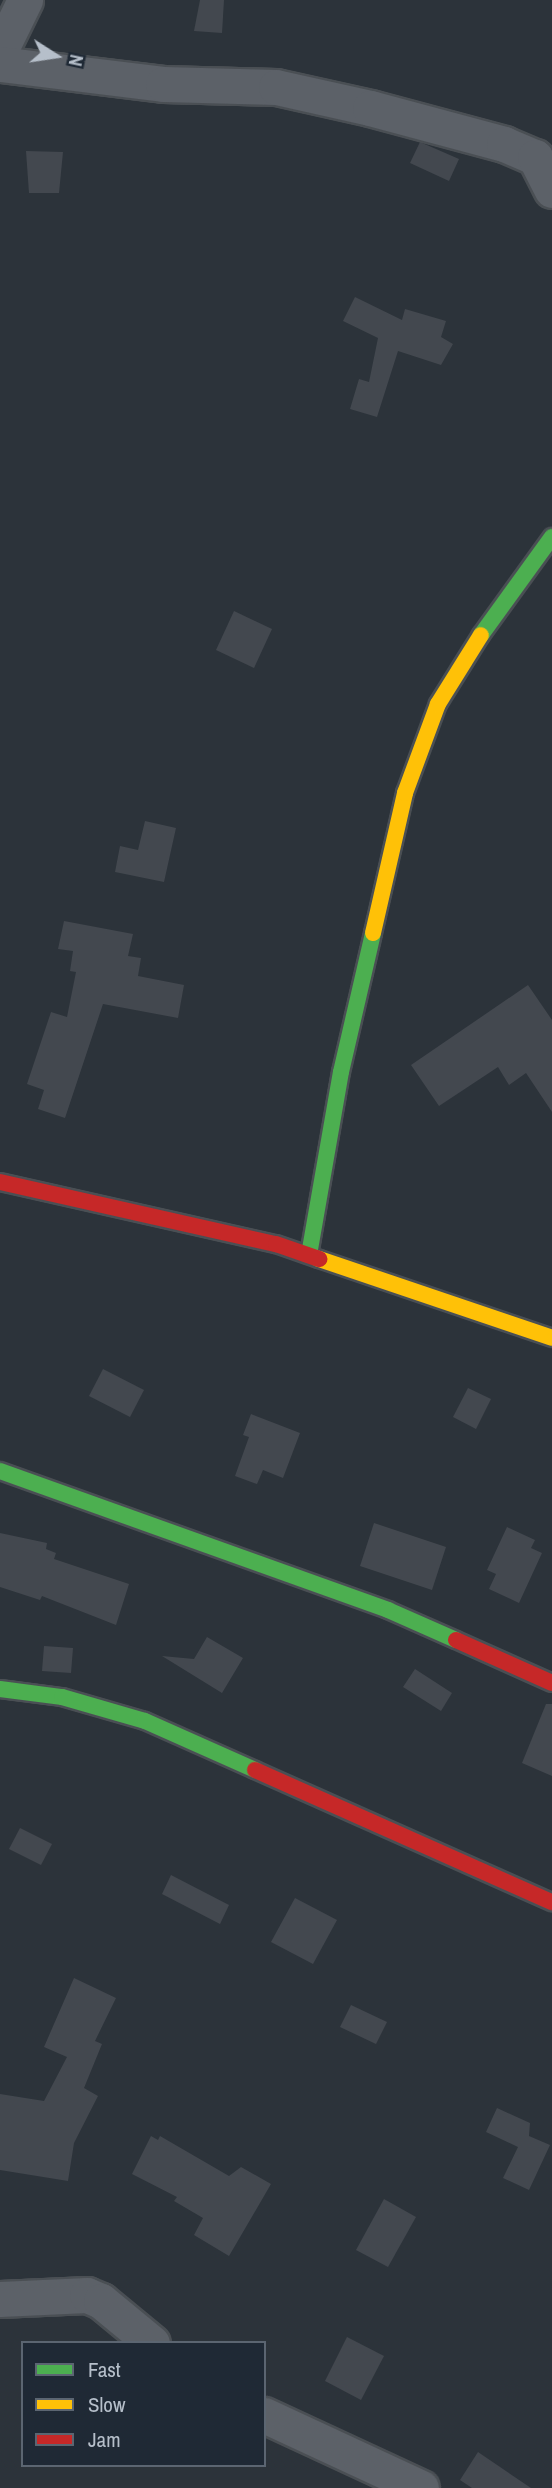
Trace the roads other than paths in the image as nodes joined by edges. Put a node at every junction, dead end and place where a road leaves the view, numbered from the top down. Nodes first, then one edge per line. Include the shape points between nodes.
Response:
1 (25, 0) edge
2 (0, 51) edge
3 (0, 64) edge
4 (552, 190) edge
5 (552, 537) edge
6 (0, 1182) edge
7 (309, 1255) junction
8 (552, 1338) edge
9 (0, 1471) edge
10 (552, 1683) edge
11 (0, 1689) edge
12 (552, 1902) edge
13 (0, 2299) edge
14 (150, 2341) edge
15 (266, 2416) edge
16 (421, 2488) edge

1 - 2 street
3 - 4 street via 163,84 276,87 370,108 504,144 535,157
5 - 7 street via 494,615 438,704 405,793 341,1072
6 - 7 street via 116,1204
7 - 8 street
9 - 10 street via 388,1610
11 - 12 street via 73,1699 145,1721
13 - 14 street via 87,2295
15 - 16 street

